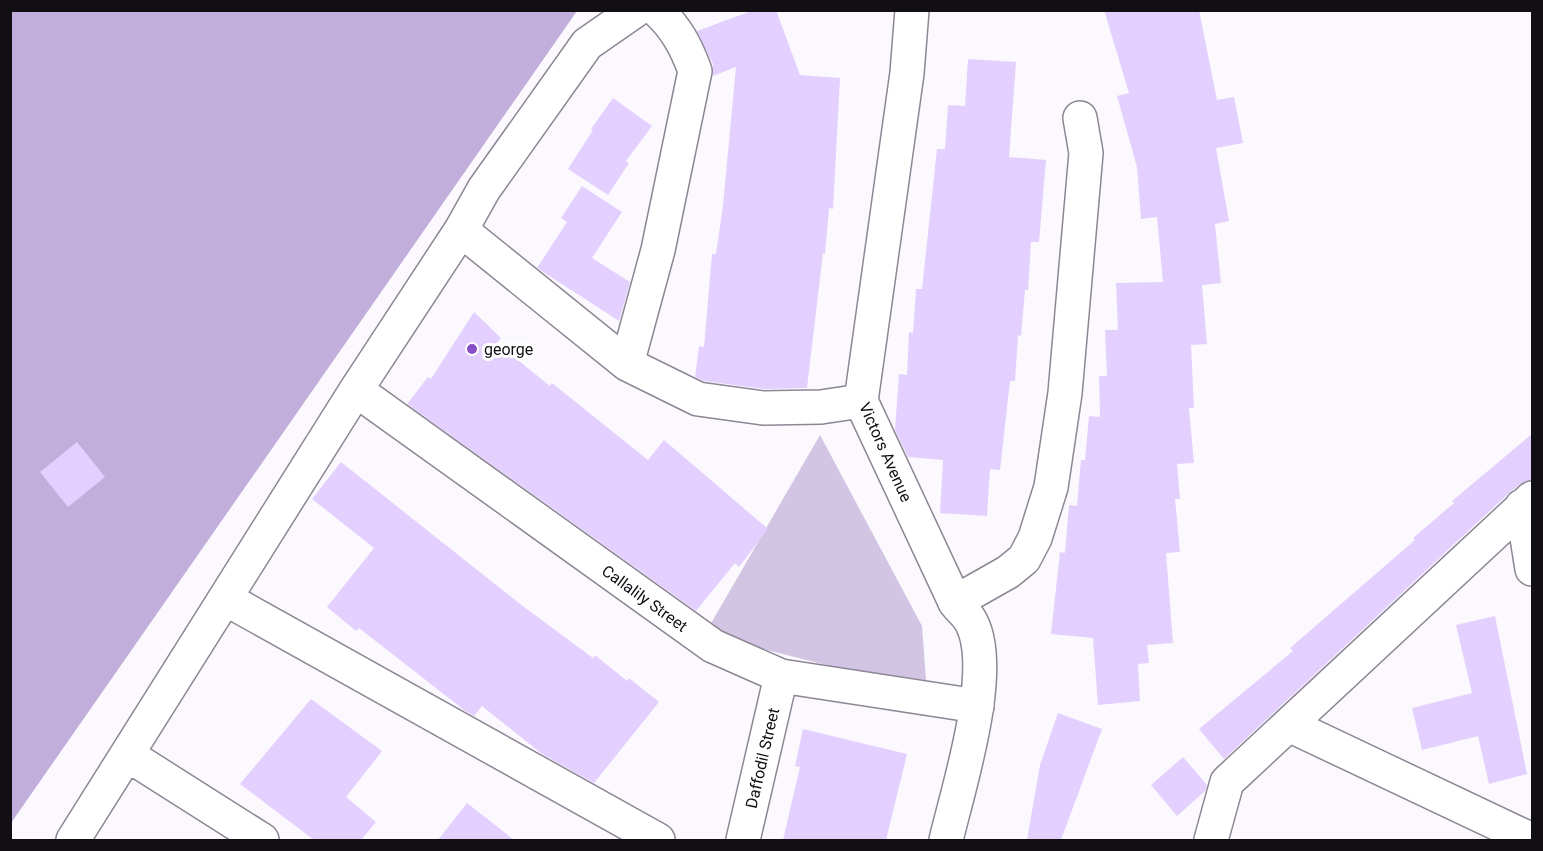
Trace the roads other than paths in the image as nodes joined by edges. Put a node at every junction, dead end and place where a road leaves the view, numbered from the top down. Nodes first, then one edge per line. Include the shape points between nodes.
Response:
1 (636, 10) edge
2 (657, 10) edge
3 (912, 10) edge
4 (1080, 118) dead end
5 (461, 230) junction
6 (627, 364) junction
7 (356, 390) junction
8 (861, 401) junction
9 (1527, 502) edge
10 (1533, 568) edge
11 (226, 599) junction
12 (955, 602) junction
13 (781, 676) junction
14 (977, 706) junction
15 (1289, 725) junction
16 (128, 755) junction
17 (74, 840) edge
18 (262, 840) edge
19 (658, 840) edge
20 (743, 840) edge
21 (946, 840) edge
22 (1211, 840) edge
23 (1533, 840) edge

1 - 5 street via 587,44 484,189
2 - 6 street via 685,45 695,71 658,250
3 - 8 street, Victors Avenue via 907,73
4 - 12 street via 1085,164 1065,393 1051,487 1024,559
5 - 6 street
5 - 7 street
6 - 8 street via 698,399 763,408 821,407
7 - 11 street
7 - 13 street, Callalily Street via 713,646
8 - 12 street, Victors Avenue
9 - 10 street
9 - 15 street
11 - 16 street
11 - 19 street
12 - 14 street, Victors Avenue via 970,621 976,642
13 - 14 street, Callalily Street
13 - 20 street, Daffodil Street
14 - 21 street, Victors Avenue
15 - 22 street via 1227,783
15 - 23 street
16 - 17 street
16 - 18 street

